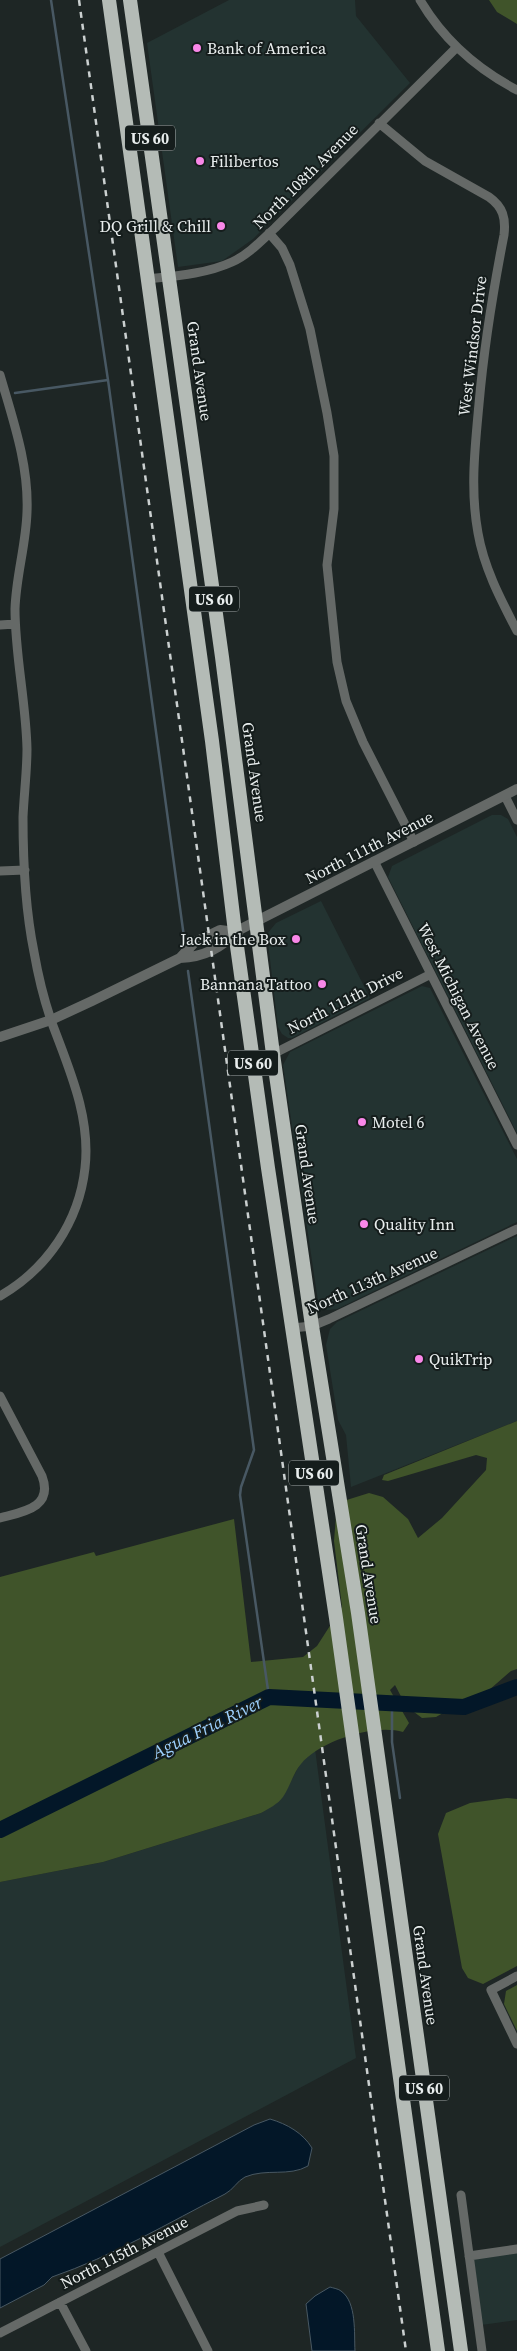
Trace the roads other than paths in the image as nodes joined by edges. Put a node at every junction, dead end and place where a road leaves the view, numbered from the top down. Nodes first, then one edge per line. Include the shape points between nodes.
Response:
1 (109, 0) edge
2 (130, 0) edge
3 (420, 0) edge
4 (457, 47) junction
5 (517, 90) edge
6 (380, 123) junction
7 (269, 233) junction
8 (169, 276) junction
9 (147, 279) junction
10 (0, 375) edge
11 (15, 624) junction
12 (0, 625) edge
13 (517, 632) edge
14 (517, 789) edge
15 (505, 796) junction
16 (517, 820) edge
17 (414, 842) junction
18 (374, 861) junction
19 (25, 870) junction
20 (0, 871) edge
21 (256, 921) junction
22 (235, 932) junction
23 (180, 958) junction
24 (431, 974) junction
25 (51, 1020) junction
26 (0, 1037) edge
27 (273, 1054) junction
28 (517, 1145) edge
29 (517, 1229) edge
30 (0, 1296) edge
31 (312, 1326) junction
32 (292, 1328) junction
33 (0, 1396) edge
34 (0, 1518) edge
35 (517, 1976) edge
36 (517, 2044) edge
37 (461, 2195) dead end
38 (264, 2205) dead end
39 (517, 2249) edge
40 (158, 2252) junction
41 (469, 2256) junction
42 (60, 2302) junction
43 (0, 2333) edge
44 (86, 2351) edge
45 (208, 2351) edge
46 (438, 2351) edge
47 (461, 2351) edge
48 (482, 2351) edge

1 - 9 highway, US 60
2 - 8 highway, Grand Avenue / US 60
3 - 4 street
4 - 5 street via 474,63
4 - 6 street, North 108th Avenue
6 - 7 street, North 108th Avenue
6 - 13 street, West Windsor Drive via 425,161 489,197 504,212 506,223 484,353 473,486 478,534 485,558
7 - 8 street, North 108th Avenue via 232,262
7 - 17 street via 288,258 307,319 329,420 334,456 334,510 327,565 337,662 346,701
8 - 9 street, North 108th Avenue
8 - 21 highway, Grand Avenue / US 60
9 - 22 highway, US 60 via 212,741
10 - 11 street via 18,436 26,497 26,527 15,592
11 - 12 street
11 - 19 street via 27,749
14 - 15 street, North 111th Avenue
15 - 16 street
15 - 17 street, North 111th Avenue
17 - 18 street, North 111th Avenue
18 - 21 street, North 111th Avenue
18 - 24 street, West Michigan Avenue
19 - 20 street
19 - 25 street via 33,951
21 - 22 street, North 111th Avenue
21 - 27 highway, Grand Avenue / US 60
22 - 23 street, North 111th Avenue via 225,944 198,957
22 - 23 street, North 111th Avenue via 220,930 195,942
22 - 32 highway, US 60
23 - 25 street, North 111th Avenue
24 - 27 street, North 111th Drive
24 - 28 street, West Michigan Avenue
25 - 26 street, North 111th Avenue
25 - 30 street via 69,1067 84,1121 85,1168 78,1200 58,1244 30,1275
27 - 31 highway, Grand Avenue / US 60
29 - 31 street, North 113th Avenue
31 - 32 street, North 113th Avenue
31 - 47 highway, Grand Avenue / US 60 via 358,1613
32 - 46 highway, US 60 via 366,1826
33 - 34 street via 42,1476 44,1486 37,1506
35 - 36 street via 491,1990
37 - 41 street
38 - 40 street, North 115th Avenue via 237,2211
39 - 41 street
40 - 42 street, North 115th Avenue
40 - 45 street
41 - 48 street
42 - 43 street, North 115th Avenue
42 - 44 street

